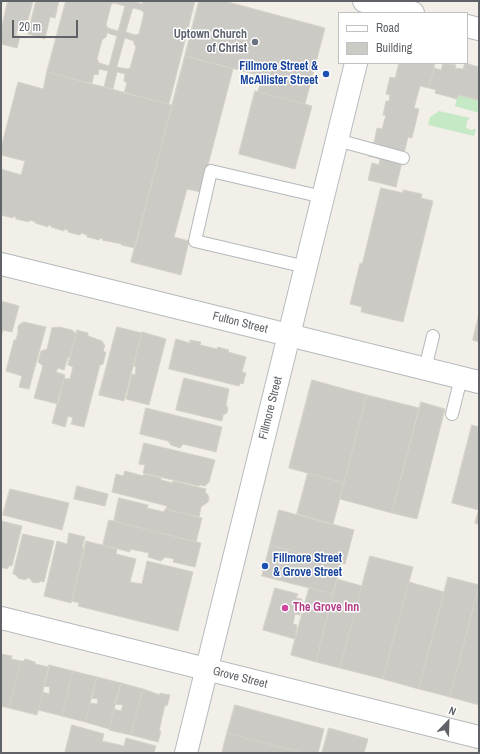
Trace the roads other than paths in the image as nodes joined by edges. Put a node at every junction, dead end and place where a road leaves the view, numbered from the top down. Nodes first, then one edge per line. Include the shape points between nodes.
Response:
1 (368, 4) edge
2 (408, 12) edge
3 (356, 64) edge
4 (337, 140) junction
5 (402, 158) dead end
6 (323, 197) junction
7 (1, 264) edge
8 (306, 267) junction
9 (289, 335) junction
10 (433, 336) dead end
11 (425, 369) junction
12 (470, 380) edge
13 (452, 414) dead end
14 (1, 618) edge
15 (206, 669) junction
16 (479, 737) edge
17 (186, 753) edge

1 - 2 street
3 - 4 street, Fillmore Street
4 - 5 lane
4 - 6 street, Fillmore Street
6 - 8 street, Fillmore Street
6 - 8 lane via 211,171 195,241
7 - 9 street, Fulton Street
8 - 9 street, Fillmore Street
9 - 11 street, Fulton Street
9 - 15 street, Fillmore Street
10 - 11 lane
11 - 12 street, Fulton Street
12 - 13 lane
14 - 15 street, Grove Street
15 - 16 street, Grove Street
15 - 17 street, Fillmore Street

